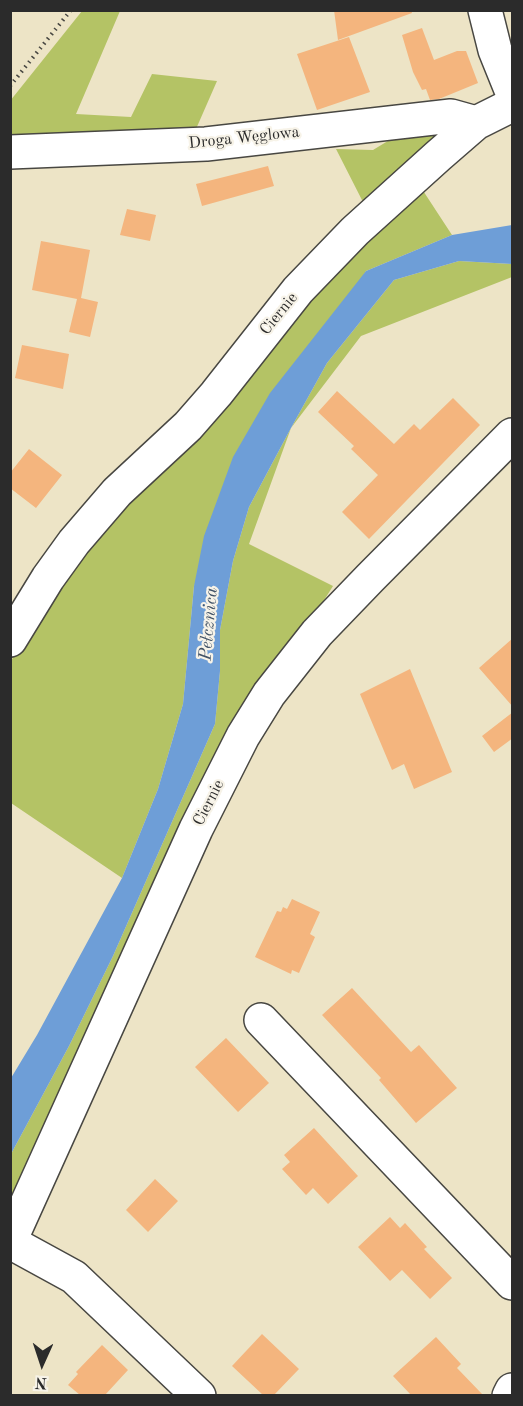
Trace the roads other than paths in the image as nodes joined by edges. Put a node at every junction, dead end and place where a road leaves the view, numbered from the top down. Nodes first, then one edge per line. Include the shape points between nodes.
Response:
1 (485, 10) edge
2 (513, 92) edge
3 (513, 105) edge
4 (476, 123) junction
5 (10, 152) edge
6 (512, 438) edge
7 (10, 640) edge
8 (261, 1020) dead end
9 (10, 1241) edge
10 (513, 1283) edge
11 (513, 1390) edge
12 (199, 1395) edge
13 (509, 1395) edge

1 - 2 street via 495,50
3 - 4 street, Ciernie
4 - 5 street, Droga Węglowa via 451,116 206,144
4 - 7 street, Ciernie via 363,224 298,290 188,426 117,492 74,542
6 - 9 street, Ciernie via 317,633 264,702 196,829
8 - 10 street
9 - 12 street via 74,1277
11 - 13 street

